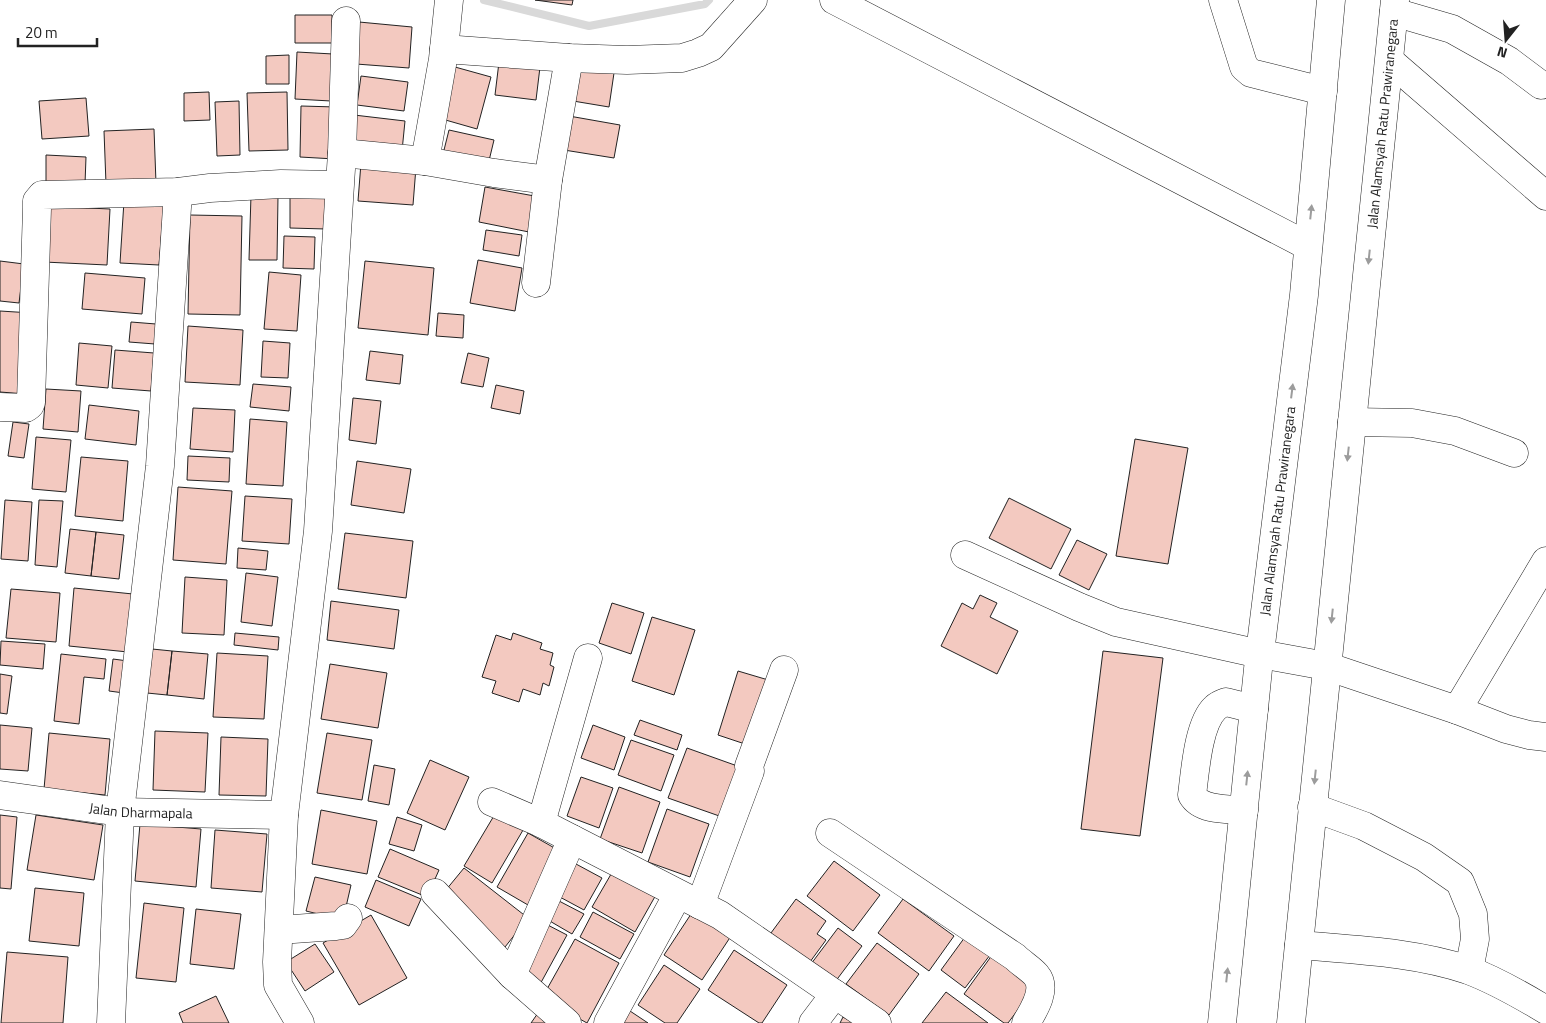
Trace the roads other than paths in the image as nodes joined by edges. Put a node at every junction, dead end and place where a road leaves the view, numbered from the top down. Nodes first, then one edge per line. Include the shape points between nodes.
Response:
1 (449, 0) edge
2 (753, 0) edge
3 (834, 0) edge
4 (1223, 0) edge
5 (1331, 0) edge
6 (1394, 6) edge
7 (346, 21) dead end
8 (445, 45) junction
9 (569, 58) junction
10 (1390, 61) junction
11 (1541, 86) dead end
12 (1323, 91) junction
13 (342, 153) junction
14 (425, 160) junction
15 (548, 180) junction
16 (339, 184) junction
17 (178, 192) junction
18 (1546, 196) edge
19 (1308, 246) junction
20 (536, 284) dead end
21 (0, 407) edge
22 (1352, 422) junction
23 (1514, 453) dead end
24 (965, 555) dead end
25 (1546, 561) edge
26 (1260, 654) junction
27 (588, 658) dead end
28 (1326, 666) junction
29 (784, 670) dead end
30 (1254, 709) junction
31 (1457, 710) junction
32 (1546, 737) edge
33 (0, 795) edge
34 (492, 802) dead end
35 (1312, 807) junction
36 (1244, 810) junction
37 (120, 812) junction
38 (284, 815) junction
39 (541, 824) junction
40 (830, 833) dead end
41 (572, 840) junction
42 (435, 893) dead end
43 (689, 900) junction
44 (348, 918) dead end
45 (279, 930) junction
46 (1299, 945) junction
47 (1469, 970) junction
48 (512, 975) junction
49 (835, 994) junction
50 (1546, 1010) edge
51 (111, 1023) edge
52 (300, 1023) edge
53 (567, 1023) edge
54 (608, 1023) edge
55 (813, 1023) edge
56 (877, 1023) edge
57 (1026, 1023) edge
58 (1222, 1023) edge
59 (1291, 1023) edge

1 - 8 main road
2 - 9 main road via 711,47 698,53 682,58
3 - 19 main road
4 - 12 main road via 1244,67 1251,73
5 - 12 main road, Jalan Alamsyah Ratu Prawiranegara
6 - 10 main road, Jalan Alamsyah Ratu Prawiranegara
6 - 11 main road via 1452,29 1509,61
7 - 13 main road
8 - 9 main road
8 - 14 main road
9 - 15 main road
10 - 18 main road
10 -> 22 main road, Jalan Alamsyah Ratu Prawiranegara
19 -> 12 main road, Jalan Alamsyah Ratu Prawiranegara
13 - 14 main road
13 - 16 main road
14 - 15 main road
15 - 20 main road
16 - 17 main road via 272,184
16 - 38 main road via 318,531
17 - 21 main road via 45,194 40,197 36,208 31,402 26,408
17 - 37 main road via 160,466
26 -> 19 main road, Jalan Alamsyah Ratu Prawiranegara
22 - 23 main road via 1412,423 1455,431
22 -> 28 main road, Jalan Alamsyah Ratu Prawiranegara
24 - 26 main road via 1116,622
25 - 31 main road
26 - 28 main road
26 - 30 main road, Jalan Alamsyah Ratu Prawiranegara
27 - 39 main road
28 - 31 main road
28 -> 35 main road, Jalan Alamsyah Ratu Prawiranegara
29 - 43 main road via 749,766 750,771
36 -> 30 main road, Jalan Alamsyah Ratu Prawiranegara
30 - 36 main road via 1226,702 1215,708 1205,726 1196,760 1192,795 1205,805
31 - 32 main road via 1529,736
33 - 37 main road, Jalan Dharmapala
34 - 39 main road
35 - 46 main road, Jalan Alamsyah Ratu Prawiranegara
35 - 47 main road via 1364,826 1424,857 1460,882 1473,914 1475,940
58 -> 36 main road, Jalan Alamsyah Ratu Prawiranegara
37 - 38 main road, Jalan Dharmapala
37 - 51 main road
38 - 45 main road
39 - 41 main road
40 - 57 main road via 1037,976 1040,991
41 - 43 main road
41 - 48 main road
42 - 48 main road
43 - 49 main road via 720,916
43 - 54 main road
44 - 45 main road via 343,925
45 - 52 main road via 278,985
46 - 47 main road via 1405,956
46 - 59 main road, Jalan Alamsyah Ratu Prawiranegara
47 - 50 main road
48 - 53 main road
49 - 55 main road
49 - 56 main road

